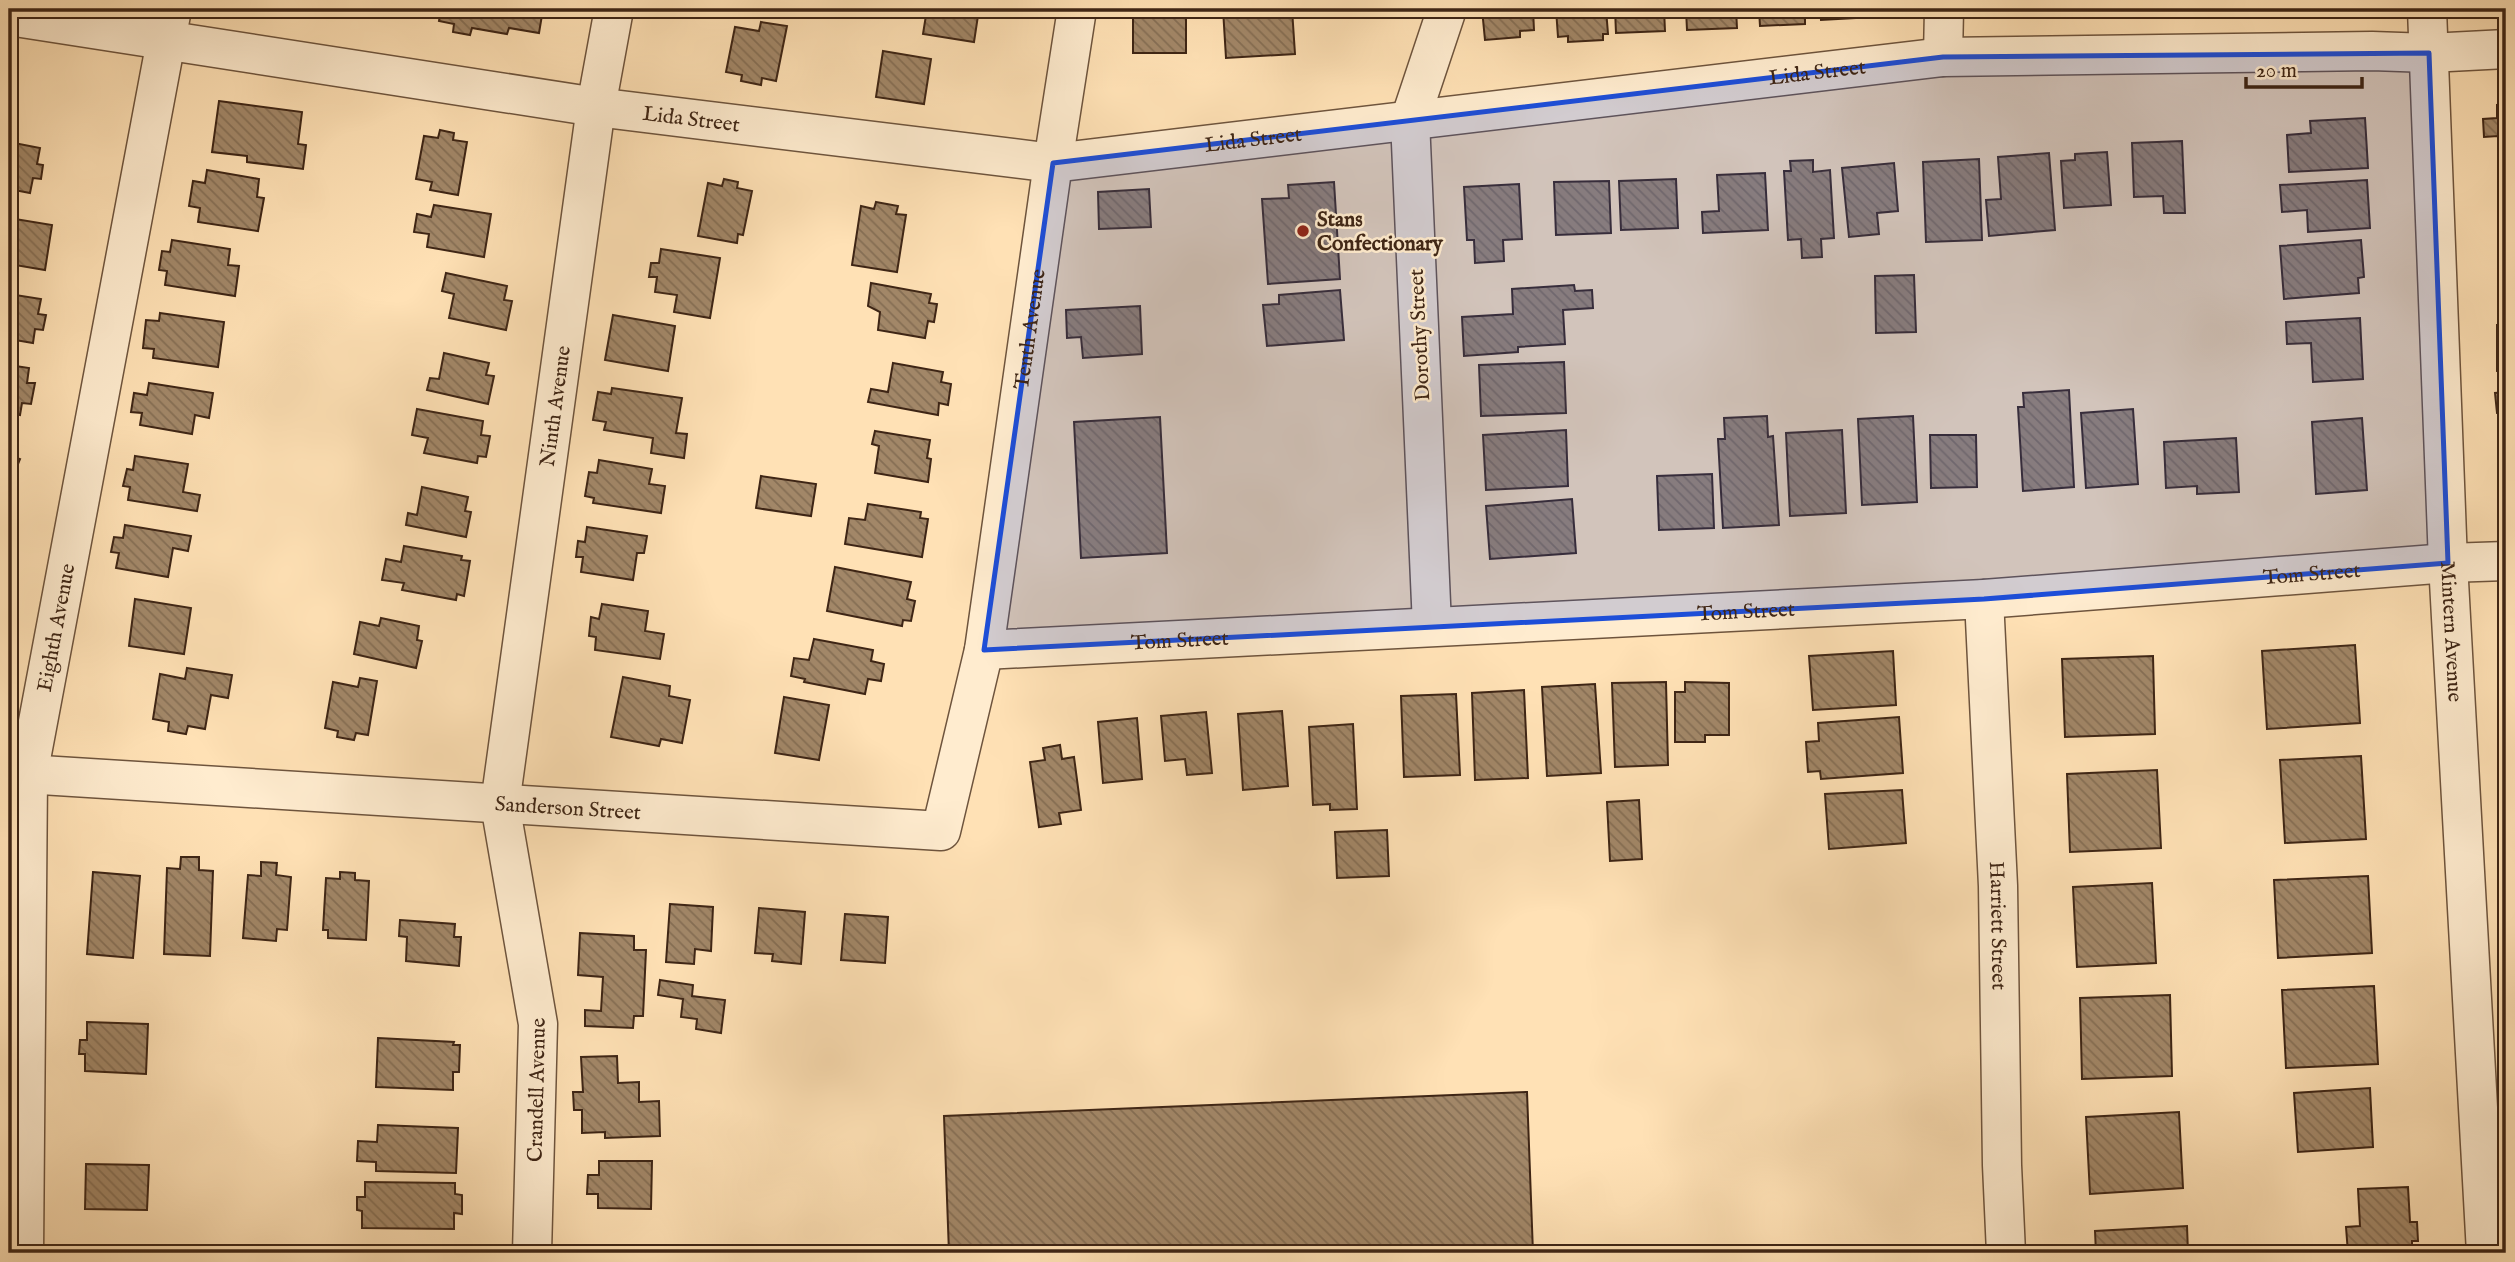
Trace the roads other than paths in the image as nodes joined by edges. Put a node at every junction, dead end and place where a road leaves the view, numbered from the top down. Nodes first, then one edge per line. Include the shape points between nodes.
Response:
1 (614, 9) edge
2 (1077, 9) edge
3 (1447, 9) edge
4 (1944, 9) edge
5 (2427, 9) edge
6 (9, 16) edge
7 (170, 24) edge
8 (2506, 49) edge
9 (2429, 53) junction
10 (1943, 57) junction
11 (596, 107) junction
12 (1410, 120) junction
13 (1052, 163) junction
14 (2506, 561) edge
15 (2448, 563) junction
16 (1984, 599) junction
17 (1432, 626) junction
18 (984, 650) junction
19 (19, 774) edge
20 (500, 804) junction
21 (2493, 1136) edge
22 (24, 1253) edge
23 (531, 1253) edge
24 (2006, 1253) edge
25 (2486, 1253) edge

1 - 11 street, Ninth Avenue
2 - 13 street, Tenth Avenue
3 - 12 street, Dorothy Street
4 - 10 street
5 - 9 street, Mintern Avenue
6 - 7 street, Lida Street
7 - 11 street, Lida Street
7 - 19 street, Eighth Avenue
8 - 9 street, Lida Street
9 - 10 street, Lida Street
9 - 15 street, Mintern Avenue
10 - 12 street, Lida Street
11 - 13 street, Lida Street
11 - 20 street, Ninth Avenue
12 - 13 street, Lida Street
12 - 17 street, Dorothy Street
13 - 18 street, Tenth Avenue
14 - 15 street, Tom Street
15 - 16 street, Tom Street
15 - 21 street, Mintern Avenue
16 - 17 street, Tom Street
16 - 24 street, Harriett Street via 1998,886
17 - 18 street, Tom Street
18 - 20 street, Sanderson Street via 941,831
19 - 20 street, Sanderson Street
19 - 22 street, Eighth Avenue
20 - 23 street, Crandell Avenue via 538,1024
21 - 25 street, Mintern Avenue

